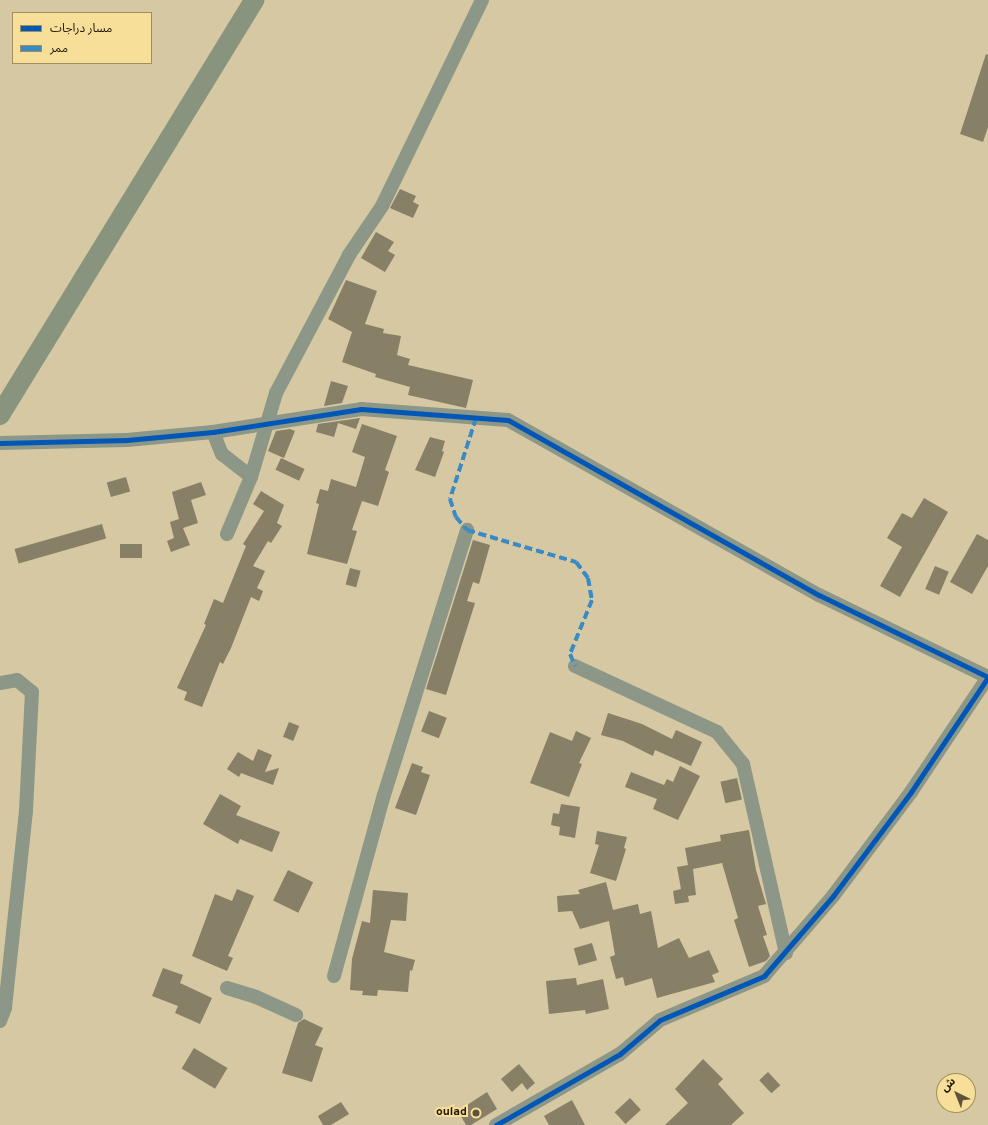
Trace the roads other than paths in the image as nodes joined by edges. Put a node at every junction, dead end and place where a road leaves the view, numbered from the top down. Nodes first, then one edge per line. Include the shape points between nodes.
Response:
1 (254, 0) edge
2 (482, 0) edge
3 (0, 415) edge
4 (269, 424) junction
5 (213, 432) junction
6 (0, 443) edge
7 (251, 477) junction
8 (467, 530) dead end
9 (227, 534) dead end
10 (575, 666) dead end
11 (988, 677) edge
12 (0, 683) edge
13 (786, 952) junction
14 (5, 960) edge
15 (334, 976) dead end
16 (226, 988) dead end
17 (296, 1015) dead end
18 (0, 1021) edge
19 (496, 1125) edge

1 - 3 street
2 - 4 street via 382,206 349,255 276,393
4 - 5 street
4 - 7 street
4 - 11 street via 361,409 508,420 818,595
5 - 6 street via 126,440
5 - 7 street via 222,454
7 - 9 street
8 - 15 street via 384,794
10 - 13 street via 717,732 743,764
11 - 13 street via 911,792 834,896
12 - 14 street via 17,680 32,692 26,811
13 - 19 street via 764,976 660,1020 620,1054
14 - 18 street via 5,1008
16 - 17 street via 256,997

